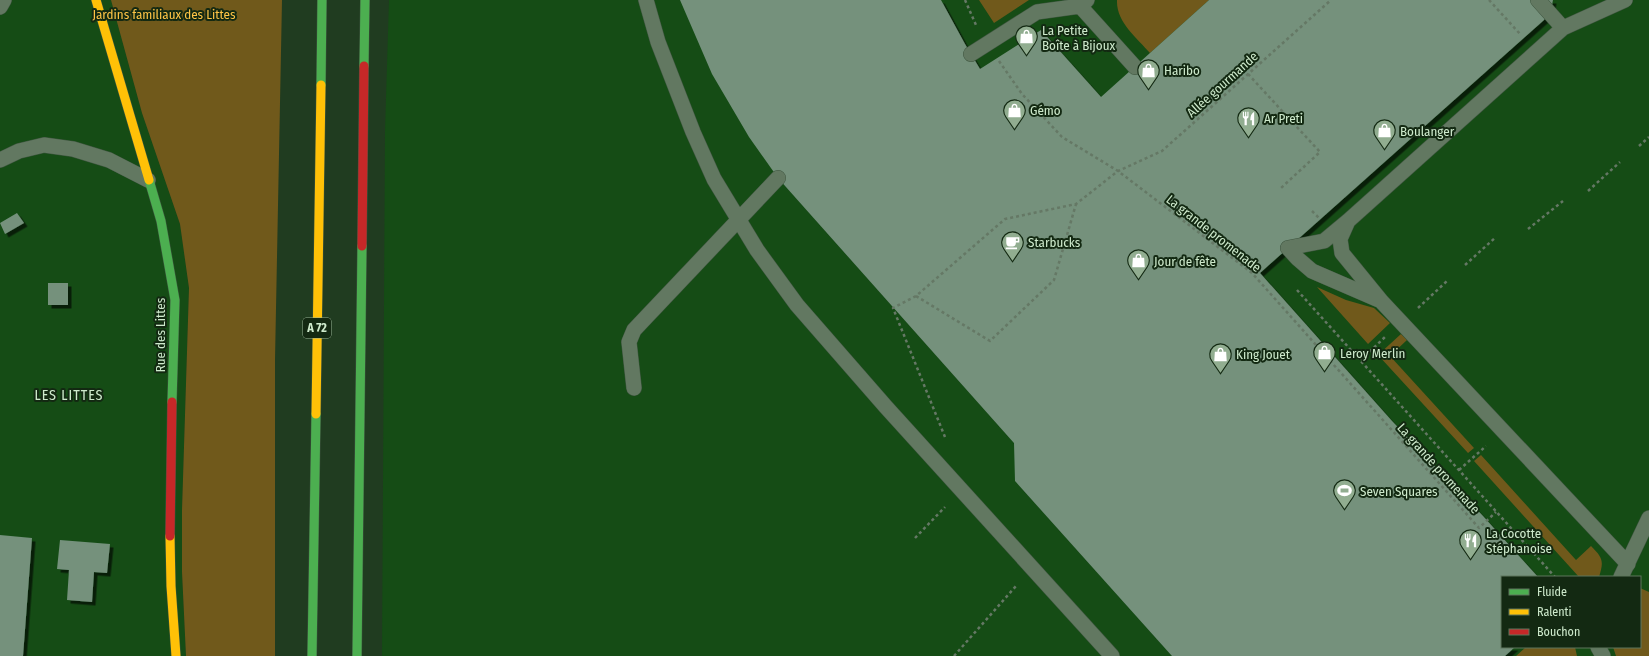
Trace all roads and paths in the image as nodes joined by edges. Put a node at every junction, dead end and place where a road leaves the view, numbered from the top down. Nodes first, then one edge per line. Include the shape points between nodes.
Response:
1 (4, 0) edge
2 (96, 0) edge
3 (322, 0) edge
4 (365, 0) edge
5 (646, 0) edge
6 (966, 0) edge
7 (1331, 0) edge
8 (1489, 0) edge
9 (1538, 0) edge
10 (1625, 0) edge
11 (1083, 3) edge
12 (0, 7) edge
13 (1563, 28) junction
14 (979, 32) dead end
15 (1535, 52) junction
16 (971, 54) dead end
17 (996, 57) dead end
18 (1135, 67) dead end
19 (1248, 74) junction
20 (1649, 137) edge
21 (1639, 146) dead end
22 (0, 160) edge
23 (1620, 162) dead end
24 (1118, 171) junction
25 (778, 178) dead end
26 (148, 180) junction
27 (1281, 188) dead end
28 (1588, 191) dead end
29 (1563, 201) dead end
30 (1076, 204) junction
31 (738, 219) junction
32 (1348, 221) junction
33 (1528, 229) dead end
34 (1496, 237) dead end
35 (1465, 265) dead end
36 (1447, 281) dead end
37 (1297, 289) dead end
38 (916, 296) junction
39 (1382, 302) junction
40 (1417, 308) dead end
41 (1389, 334) dead end
42 (1361, 360) junction
43 (634, 388) dead end
44 (1502, 431) junction
45 (945, 438) dead end
46 (1459, 470) junction
47 (941, 502) dead end
48 (945, 507) junction
49 (1496, 512) junction
50 (950, 513) dead end
51 (1649, 518) edge
52 (915, 538) dead end
53 (1624, 571) edge
54 (1553, 576) edge
55 (1011, 580) dead end
56 (176, 656) edge
57 (312, 656) edge
58 (357, 656) edge
59 (954, 656) edge
60 (1112, 656) edge

1 - 12 lane
2 - 26 main road, Rue des Littes
3 - 57 main road, A 72
4 - 58 main road
5 - 31 lane via 658,42 693,132 714,179
6 - 14 path
7 - 19 path, Allée gourmande
8 - 15 path
9 - 13 lane
10 - 13 lane
11 - 16 lane via 1037,12
11 - 18 lane
13 - 15 lane
15 - 32 lane
17 - 24 path, La grande promenade via 1022,94 1062,137
19 - 24 path, Allée gourmande via 1162,151
19 - 27 path via 1320,152
20 - 21 path
22 - 26 lane via 19,151 44,145 73,149 109,160
23 - 28 path
24 - 30 path, Allée gourmande
24 - 49 path, La grande promenade via 1252,273 1479,528
25 - 31 lane
26 - 56 main road, Rue des Littes via 161,221 174,300 170,491 171,586
29 - 33 path
30 - 38 path via 1005,219
30 - 38 path via 1054,280 990,341
31 - 43 lane via 634,330 629,342
31 - 60 lane via 757,250 797,304 886,407
32 - 39 lane via 1340,239 1342,253
32 - 39 lane via 1324,241 1288,248 1312,271
34 - 35 path
36 - 40 path
37 - 42 path
38 - 45 path via 893,308
39 - 44 lane
41 - 42 path
42 - 46 path
44 - 46 path
44 - 53 lane
46 - 49 path
47 - 48 path
48 - 50 path
48 - 52 path
49 - 54 path
51 - 53 lane
55 - 59 path via 1016,586

